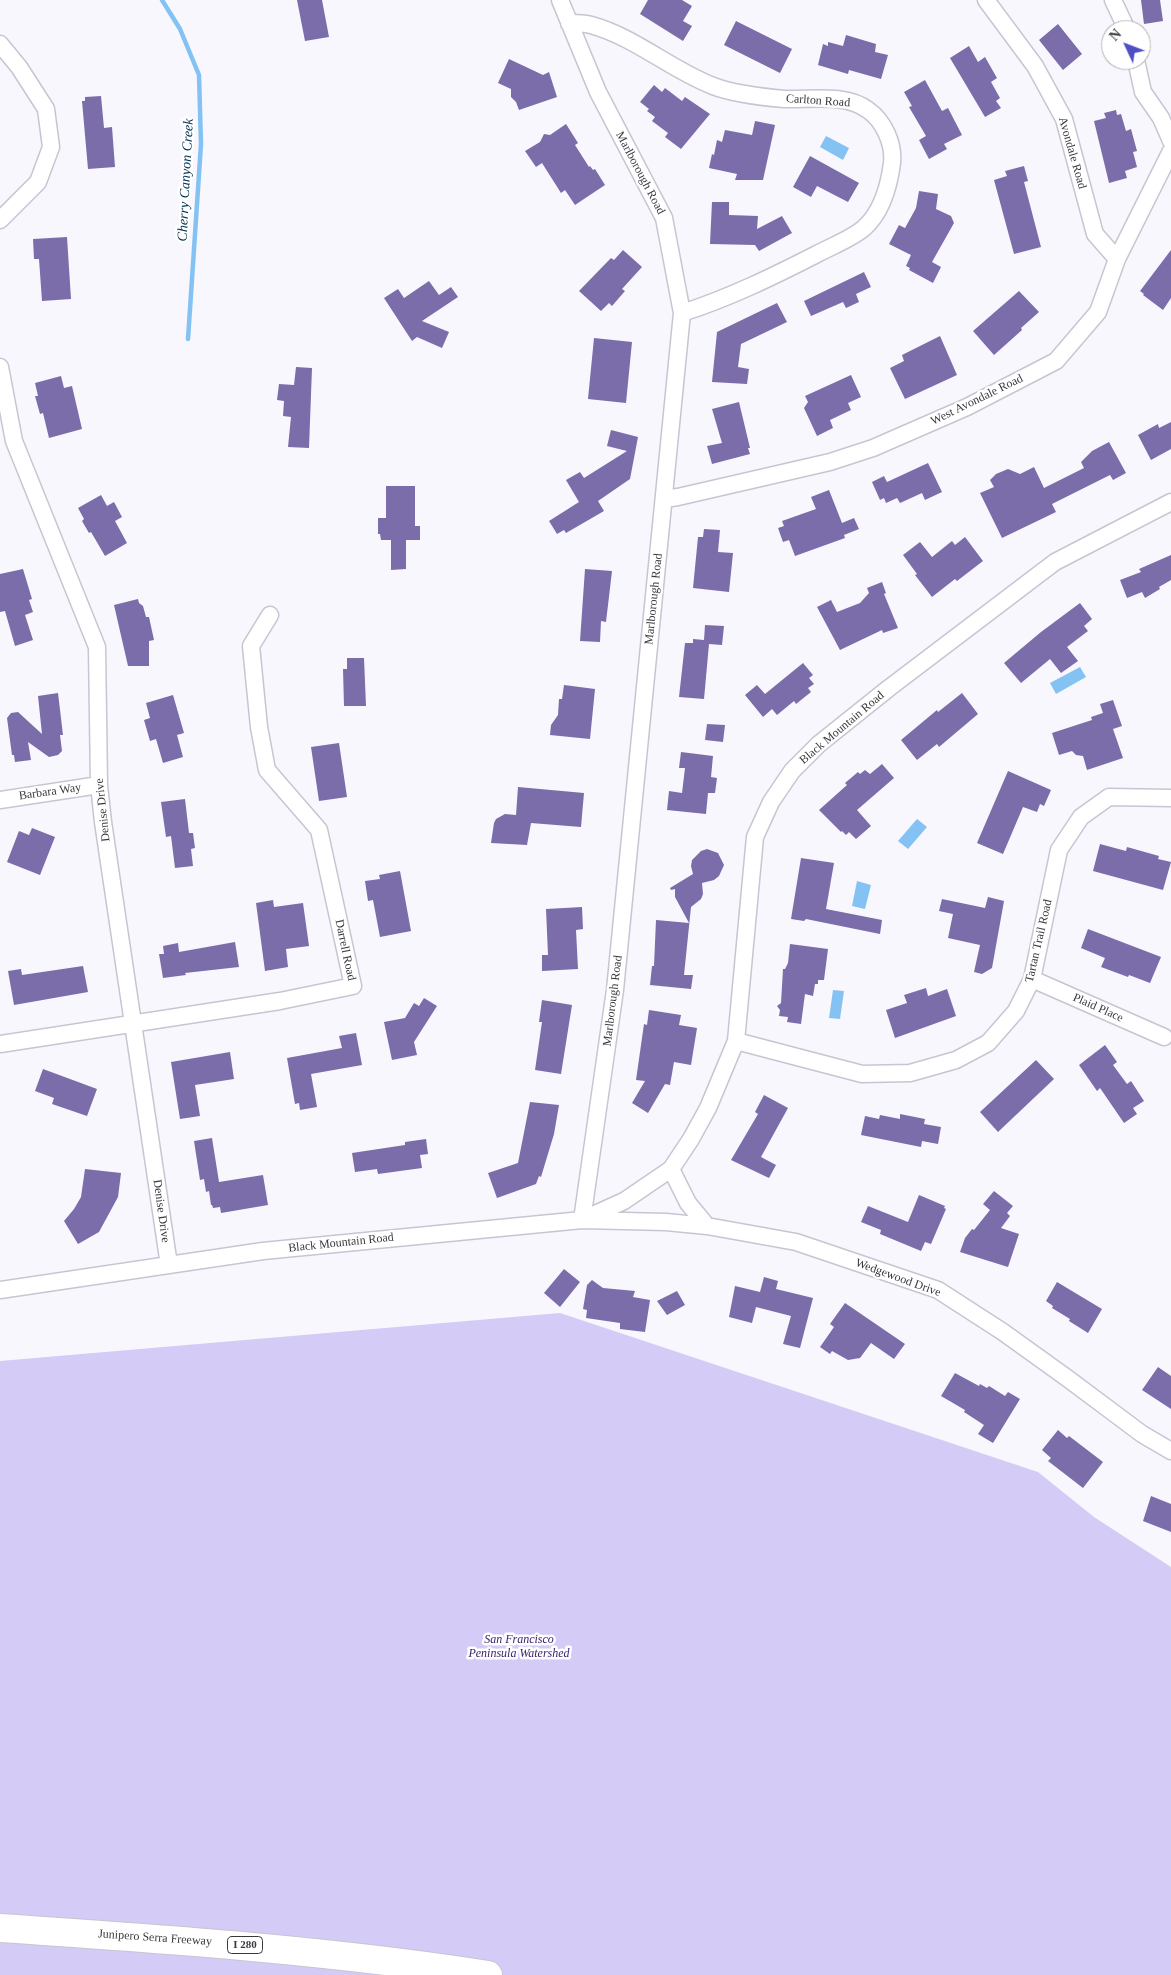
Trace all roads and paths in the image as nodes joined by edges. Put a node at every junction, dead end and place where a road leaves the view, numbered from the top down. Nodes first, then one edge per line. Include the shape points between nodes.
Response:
1 (560, 0) edge
2 (986, 0) edge
3 (1113, 0) edge
4 (1122, 20) edge
5 (569, 23) junction
6 (0, 44) edge
7 (1138, 70) edge
8 (1171, 141) edge
9 (1171, 151) edge
10 (0, 220) edge
11 (1117, 259) junction
12 (682, 313) junction
13 (0, 367) edge
14 (664, 499) junction
15 (1171, 502) edge
16 (270, 615) dead end
17 (99, 785) junction
18 (1171, 798) edge
19 (0, 800) edge
20 (1032, 979) junction
21 (134, 1024) junction
22 (1164, 1037) dead end
23 (736, 1041) junction
24 (0, 1044) edge
25 (671, 1169) junction
26 (582, 1220) junction
27 (707, 1226) junction
28 (170, 1265) junction
29 (0, 1290) edge
30 (1171, 1451) edge
31 (0, 1928) edge
32 (488, 1975) edge

1 - 5 street, Marlborough Road
2 - 11 street, Avondale Road via 1035,66 1064,119 1095,234
3 - 4 street
5 - 12 street, Marlborough Road via 598,92 664,218
5 - 12 street, Carlton Road via 589,24 610,32 714,86 783,99 853,102 869,110 881,122 888,139 892,157 889,184 877,212 864,228 787,269 711,304
6 - 10 street via 46,109 52,147 38,182
7 - 8 street via 1143,92 1161,118
9 - 11 street, West Avondale Road
11 - 14 street, West Avondale Road via 1098,312 1056,361 967,407 873,448 830,462
12 - 14 street, Marlborough Road
13 - 17 street, Denise Drive via 14,441 97,647
14 - 26 street, Marlborough Road via 616,990
15 - 23 street, Black Mountain Road via 1055,562 881,694 818,744 792,770 771,802 755,837
16 - 21 street, Darrell Road via 251,646 258,727 267,770 320,830 353,986
17 - 19 street, Barbara Way
17 - 21 street, Denise Drive
18 - 20 street, Tartan Trail Road via 1109,797 1081,816 1059,850
20 - 22 street, Plaid Place
20 - 23 street, Tartan Trail Road via 1016,1012 988,1043 956,1060 910,1072 862,1074
21 - 24 street, Darrell Road
21 - 28 street, Denise Drive
23 - 25 street, Black Mountain Road via 708,1108
25 - 26 street, Black Mountain Road via 624,1201
25 - 27 street via 688,1203
26 - 27 street, Wedgewood Drive
26 - 28 street, Black Mountain Road via 263,1251
27 - 30 street, Wedgewood Drive via 796,1242 938,1290
28 - 29 street, Black Mountain Road
31 - 32 highway, Junipero Serra Freeway / I 280 via 265,1947

